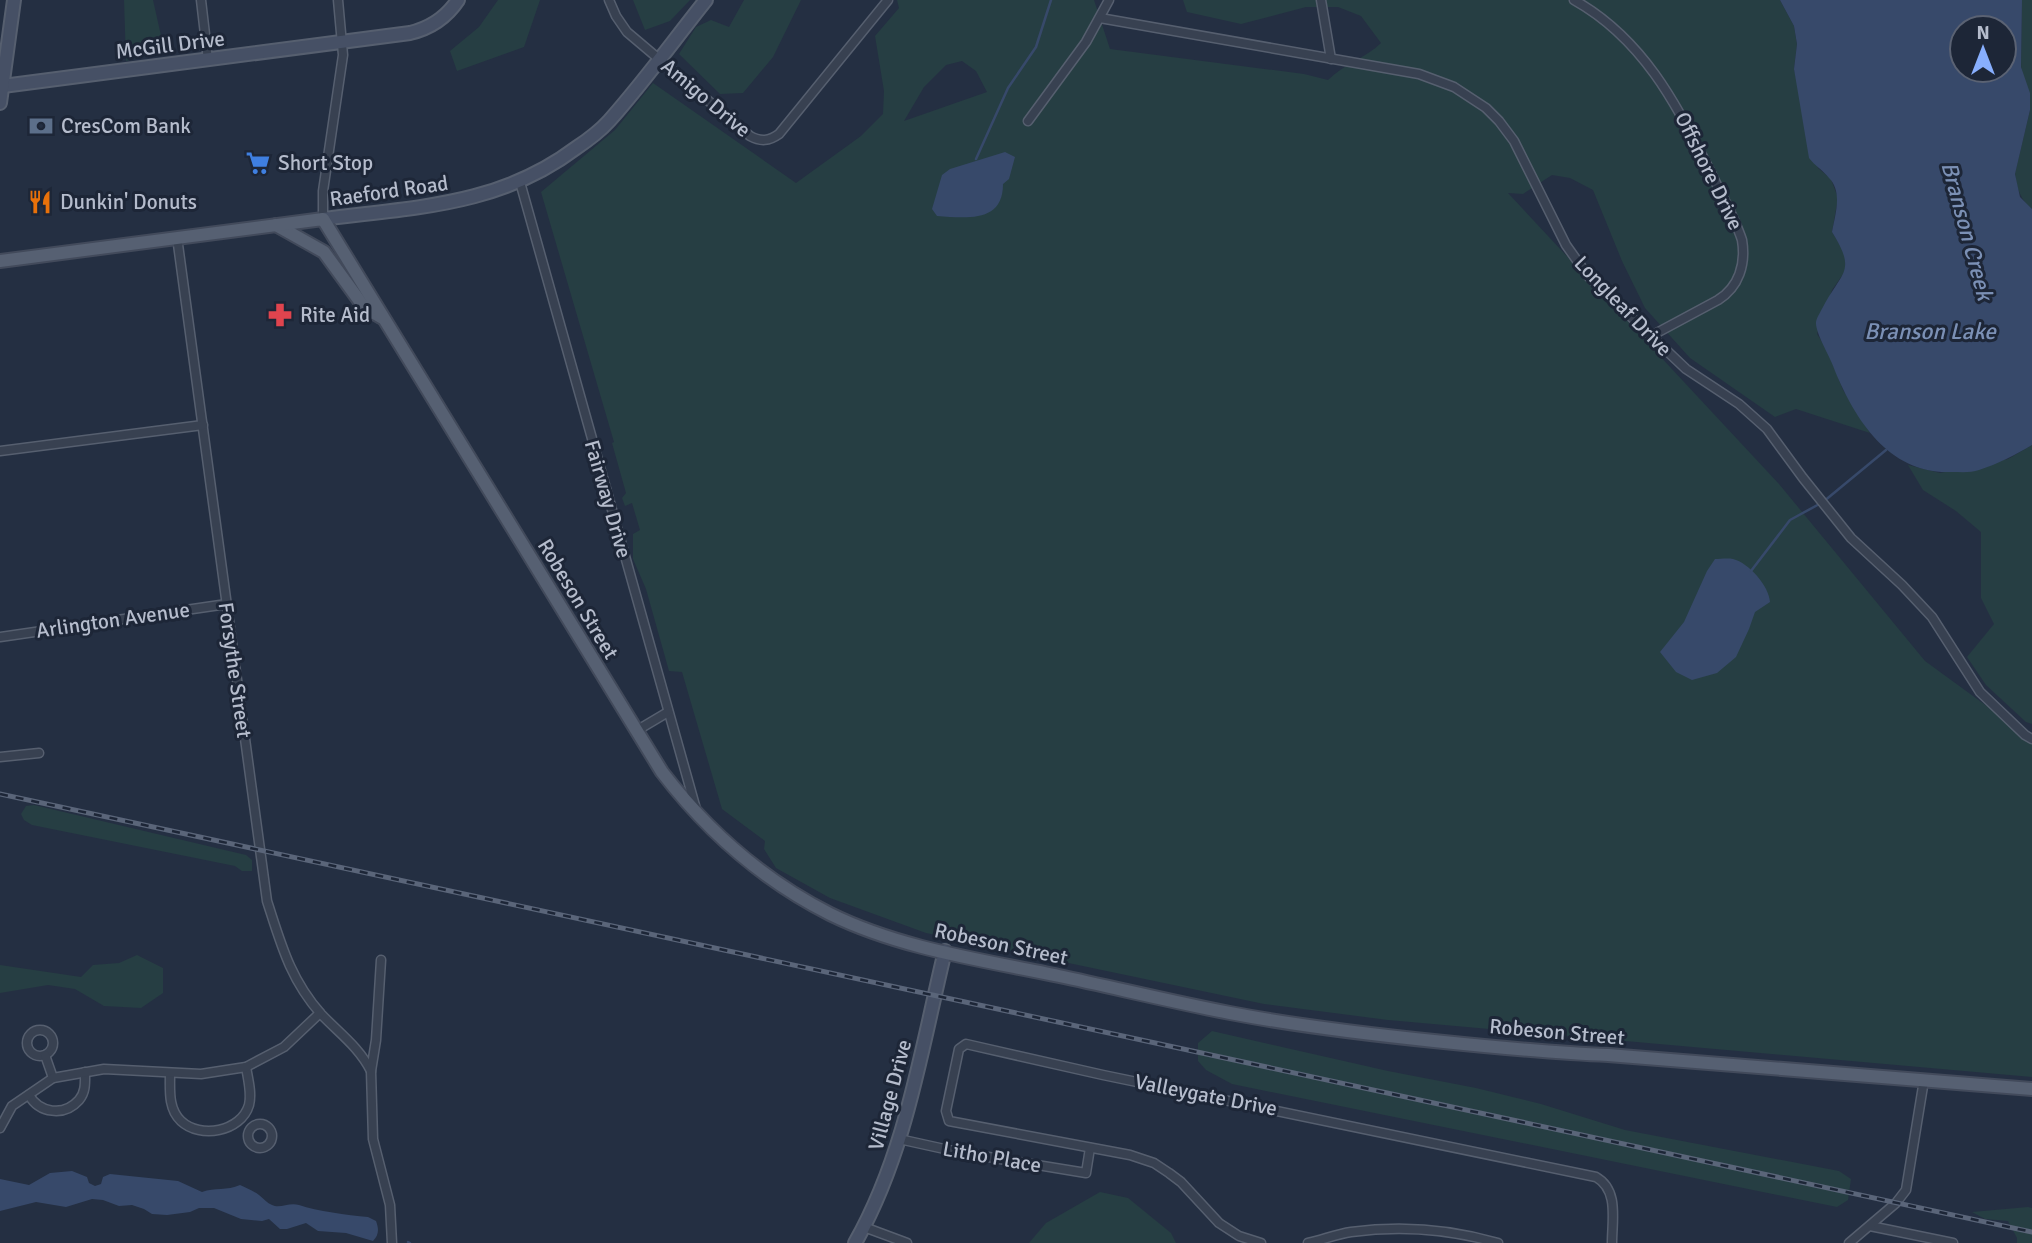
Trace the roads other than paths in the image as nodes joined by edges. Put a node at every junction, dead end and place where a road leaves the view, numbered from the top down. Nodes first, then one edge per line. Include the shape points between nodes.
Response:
1 (14, 0) edge
2 (201, 0) edge
3 (338, 0) edge
4 (458, 0) edge
5 (609, 0) edge
6 (706, 0) edge
7 (888, 0) edge
8 (1109, 0) edge
9 (1321, 0) edge
10 (1574, 0) edge
11 (1100, 18) junction
12 (342, 42) junction
13 (659, 59) junction
14 (1331, 59) junction
15 (208, 60) junction
16 (2, 86) junction
17 (0, 103) edge
18 (1028, 121) dead end
19 (520, 182) junction
20 (323, 219) junction
21 (275, 225) junction
22 (177, 237) junction
23 (0, 261) edge
24 (385, 320) junction
25 (1651, 336) junction
26 (202, 425) junction
27 (0, 451) edge
28 (226, 604) junction
29 (0, 637) edge
30 (668, 712) junction
31 (636, 731) junction
32 (2032, 739) edge
33 (39, 753) dead end
34 (0, 757) edge
35 (698, 816) junction
36 (945, 951) junction
37 (381, 960) dead end
38 (320, 1013) junction
39 (44, 1055) dead end
40 (246, 1067) junction
41 (371, 1071) junction
42 (85, 1072) junction
43 (170, 1074) junction
44 (53, 1078) junction
45 (1924, 1080) junction
46 (2032, 1089) edge
47 (29, 1095) junction
48 (241, 1118) junction
49 (251, 1127) dead end
50 (0, 1128) edge
51 (899, 1139) junction
52 (1090, 1148) junction
53 (1870, 1226) junction
54 (864, 1227) junction
55 (392, 1243) edge
56 (855, 1243) edge
57 (907, 1243) edge
58 (1261, 1243) edge
59 (1308, 1243) edge
60 (1498, 1243) edge
61 (1612, 1243) edge
62 (1849, 1243) edge
63 (1953, 1243) edge

1 - 16 main road
2 - 15 street
3 - 12 street
4 - 12 main road, McGill Drive via 444,18 422,30
5 - 13 street, Amigo Drive via 623,27
6 - 13 main road, Raeford Road
7 - 13 street, Amigo Drive via 774,138 761,141 750,136
8 - 11 street
9 - 14 street
10 - 25 street, Offshore Drive via 1614,28 1664,85 1742,240 1741,271 1728,293
11 - 14 street, Longleaf Drive
11 - 18 street
12 - 15 main road, McGill Drive
12 - 20 street
13 - 19 main road, Raeford Road via 608,122 563,158
14 - 25 street, Longleaf Drive via 1437,79 1486,108 1514,141 1577,261
15 - 16 main road, McGill Drive
16 - 17 main road
19 - 20 main road, Raeford Road via 455,202
19 - 30 street, Fairway Drive
20 - 21 main road, Raeford Road
20 - 24 main road, Robeson Street
21 - 22 main road, Raeford Road
21 - 24 main road via 324,252 364,307
22 - 23 main road, Raeford Road
22 - 26 street, Forsythe Street
24 - 31 main road, Robeson Street
25 - 32 street, Longleaf Drive via 1686,369 1767,429 1851,538 1932,617 1980,692
26 - 27 street
26 - 28 street, Forsythe Street
28 - 29 street, Arlington Avenue
28 - 38 street, Forsythe Street via 267,901 293,976
30 - 31 street
30 - 35 street, Fairway Drive
31 - 35 main road, Robeson Street
33 - 34 street
35 - 36 main road, Robeson Street via 752,866 804,901 864,929
36 - 45 main road, Robeson Street via 1231,1013 1338,1031 1554,1053
36 - 51 main road, Village Drive
37 - 41 street
38 - 40 street via 284,1047
38 - 41 street, Forsythe Street via 364,1057
39 - 44 street
40 - 43 street
40 - 48 street via 249,1104
41 - 55 street via 373,1139 390,1205
42 - 43 street
42 - 44 street
42 - 47 street via 79,1100 60,1111 40,1108
43 - 48 street via 173,1108 181,1121 211,1131 225,1129
44 - 47 street
45 - 46 main road, Robeson Street
45 - 53 street via 1906,1190
47 - 50 street via 12,1106
48 - 49 street
51 - 52 street, Litho Place via 1086,1173
51 - 54 main road, Village Drive
52 - 58 street, Valleygate Drive via 1154,1163 1181,1182 1219,1223
52 - 61 street, Valleygate Drive via 949,1121 946,1111 959,1049 966,1044 1596,1177 1604,1181 1612,1197
53 - 62 street
53 - 63 street
54 - 56 main road, Village Drive
54 - 57 street
59 - 60 street via 1350,1232 1431,1228

